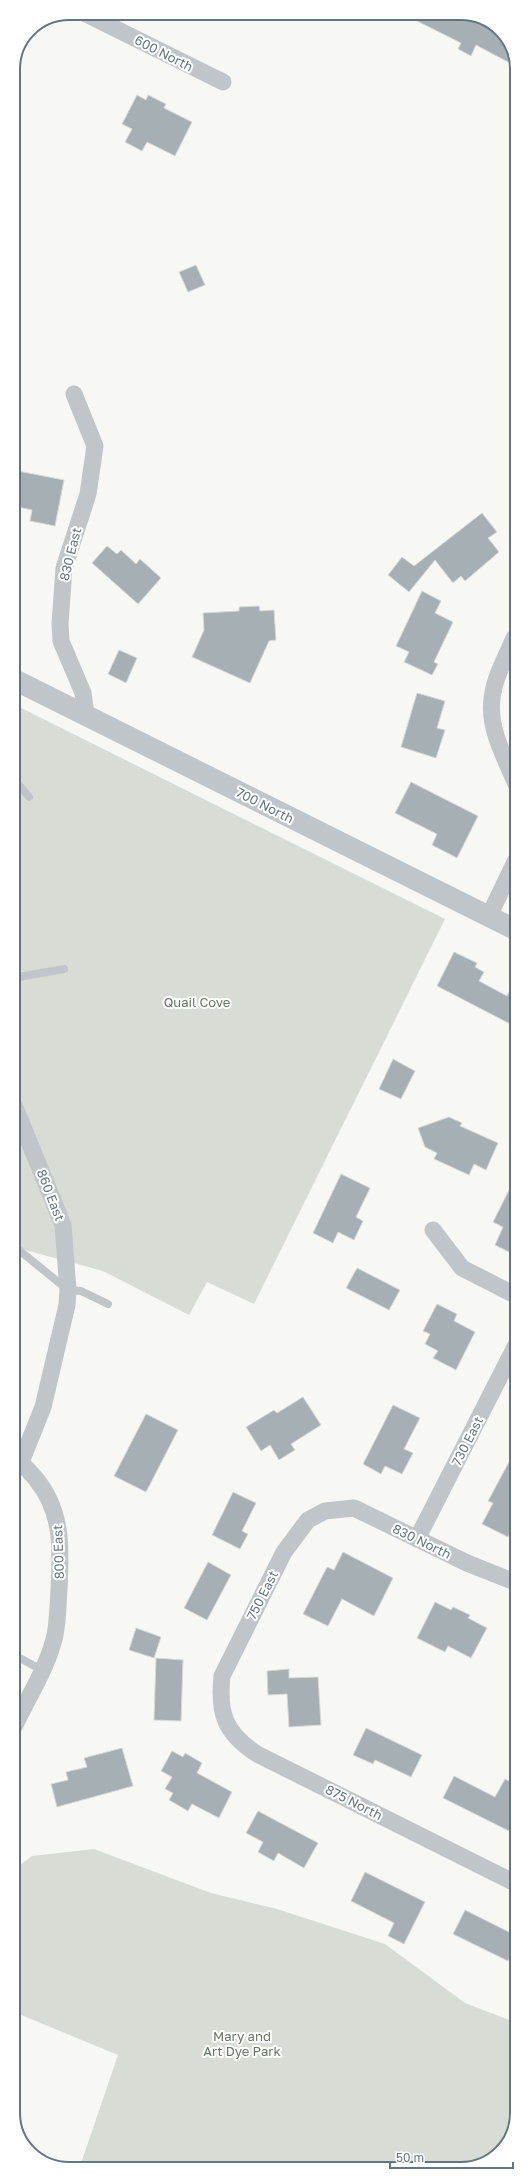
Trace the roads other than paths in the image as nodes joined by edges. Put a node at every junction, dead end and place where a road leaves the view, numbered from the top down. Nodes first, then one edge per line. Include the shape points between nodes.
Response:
1 (98, 20) edge
2 (223, 82) dead end
3 (74, 394) dead end
4 (510, 649) edge
5 (20, 682) edge
6 (86, 715) junction
7 (510, 770) edge
8 (20, 786) edge
9 (29, 797) dead end
10 (510, 872) edge
11 (489, 916) junction
12 (510, 927) edge
13 (64, 969) dead end
14 (20, 977) edge
15 (20, 1120) edge
16 (433, 1230) dead end
17 (20, 1251) edge
18 (68, 1290) junction
19 (510, 1292) edge
20 (108, 1304) dead end
21 (510, 1357) edge
22 (20, 1454) edge
23 (20, 1463) edge
24 (325, 1511) joint
25 (417, 1539) junction
26 (510, 1580) edge
27 (20, 1658) edge
28 (42, 1670) junction
29 (220, 1694) joint
30 (20, 1715) edge
31 (510, 1880) edge

1 - 2 street, 600 North
3 - 6 street, 830 East via 94,446 88,494 64,568 60,624 61,641 83,693
4 - 7 street via 492,699 493,722
5 - 6 street, 700 North
6 - 11 street, 700 North
8 - 9 lane
10 - 11 street
11 - 12 street, 700 North
13 - 14 lane
15 - 18 street, 860 East via 63,1225
16 - 19 street via 462,1268
17 - 18 lane
18 - 20 lane via 81,1291
18 - 22 street, 800 East via 67,1305 43,1407
21 - 25 street, 730 East
23 - 28 street, 800 East via 42,1487 53,1506 60,1537 55,1634
24 - 25 street, 830 North via 354,1508
24 - 29 street, 750 East via 308,1520 284,1552 222,1676
25 - 26 street, 830 North
27 - 28 lane
28 - 30 street, 800 East
29 - 31 street, 875 North via 224,1719 242,1744 257,1754

